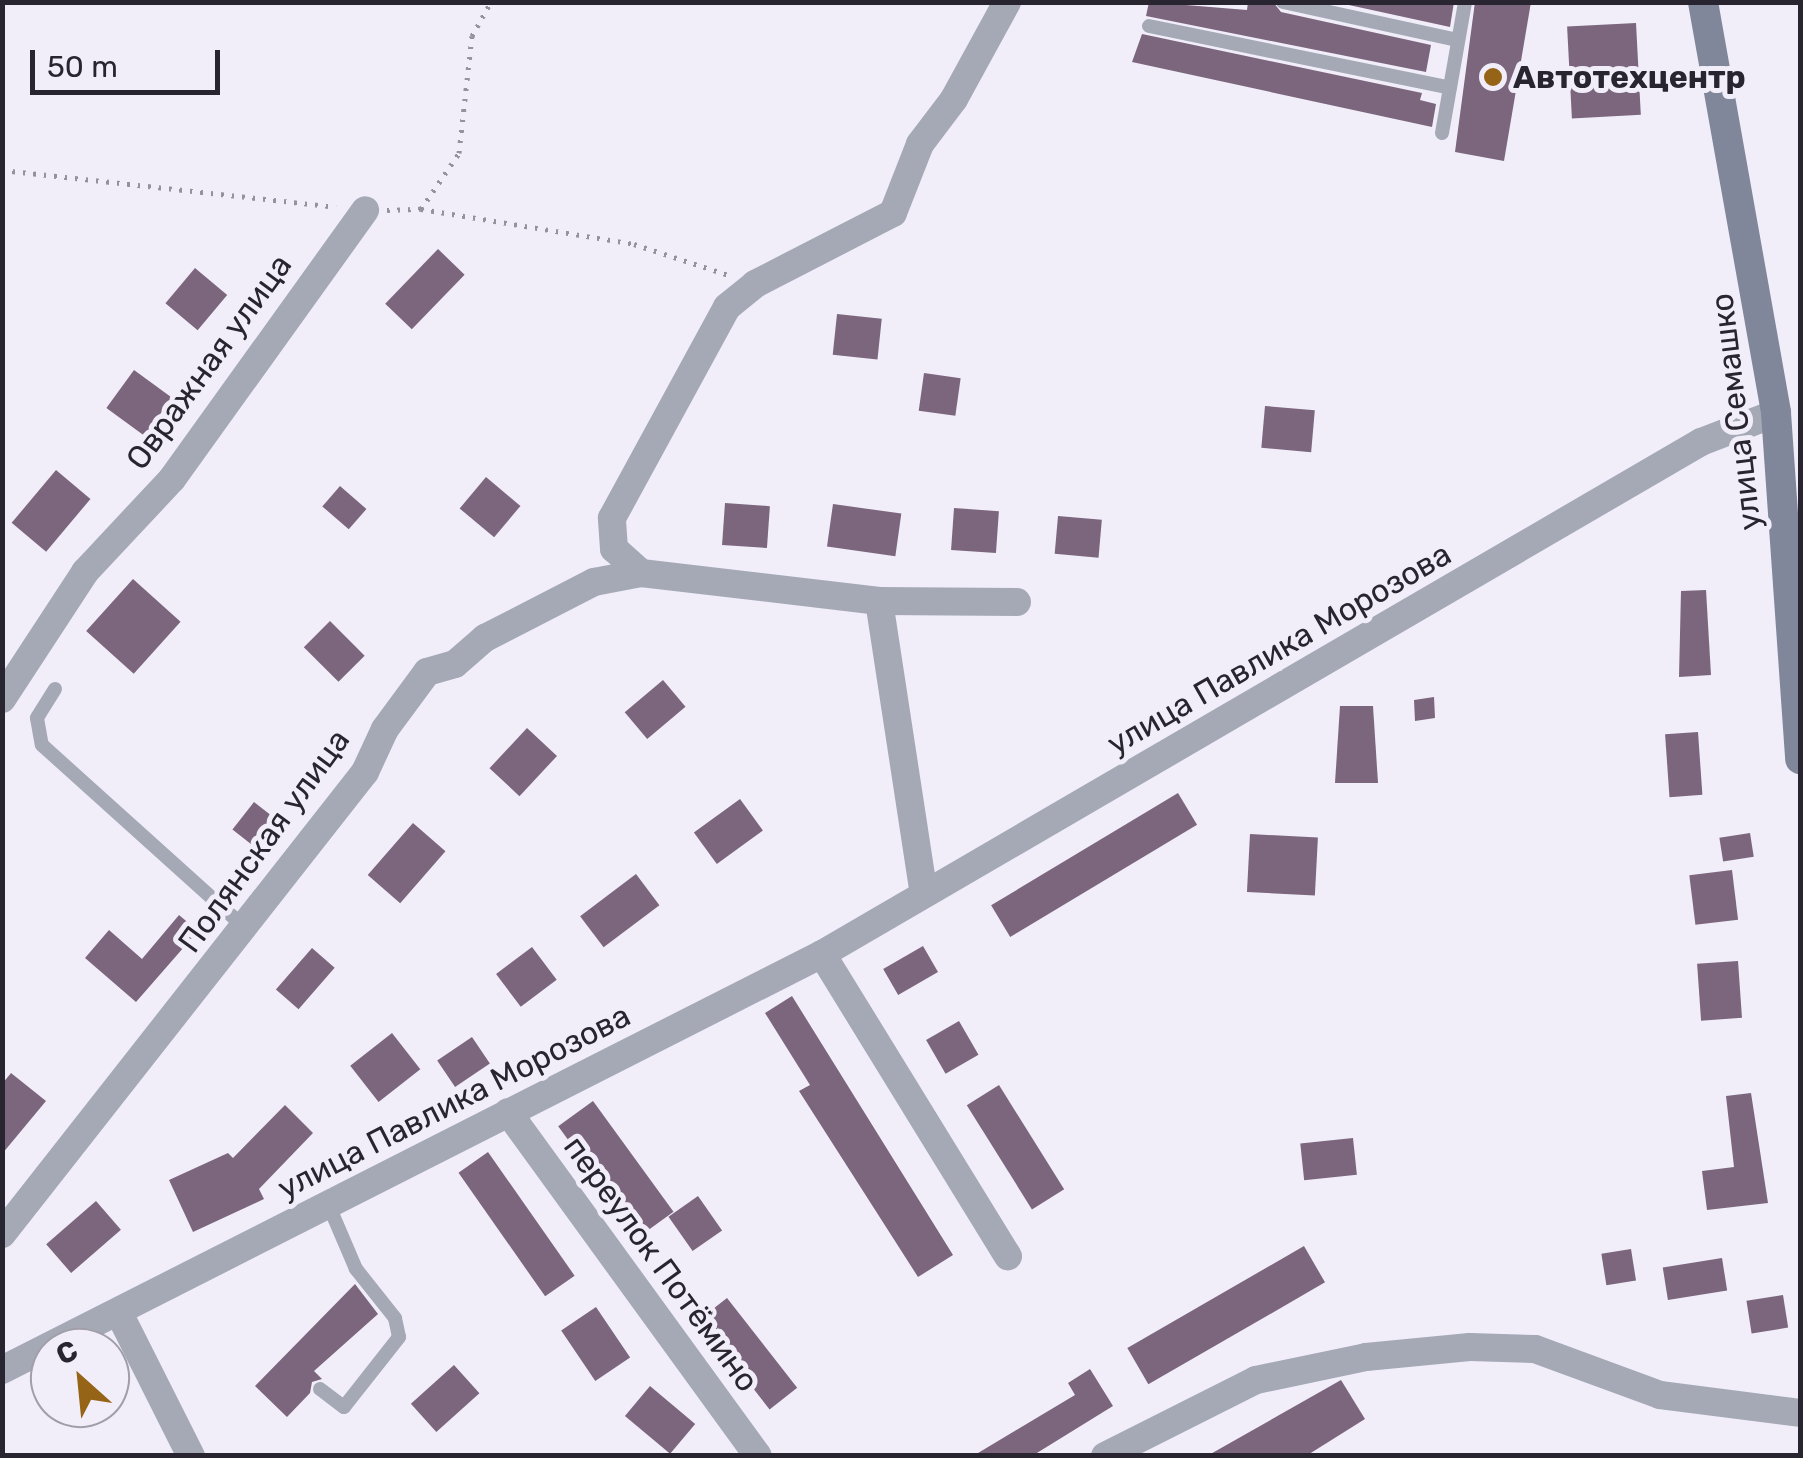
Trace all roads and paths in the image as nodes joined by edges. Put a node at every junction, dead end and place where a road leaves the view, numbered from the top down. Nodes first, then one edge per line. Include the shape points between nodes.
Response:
1 (491, 2) edge
2 (1007, 2) edge
3 (1284, 2) edge
4 (1465, 2) edge
5 (1702, 2) edge
6 (1149, 26) dead end
7 (1458, 40) junction
8 (1450, 88) junction
9 (1442, 133) dead end
10 (2, 170) edge
11 (365, 210) junction
12 (421, 210) junction
13 (755, 284) junction
14 (1776, 413) junction
15 (610, 538) junction
16 (641, 573) junction
17 (594, 582) junction
18 (879, 600) junction
19 (1017, 602) dead end
20 (55, 689) dead end
21 (2, 699) edge
22 (1800, 759) edge
23 (924, 894) junction
24 (246, 930) junction
25 (822, 954) junction
26 (508, 1112) junction
27 (330, 1206) junction
28 (2, 1234) edge
29 (1008, 1256) dead end
30 (120, 1315) junction
31 (2, 1370) edge
32 (320, 1389) dead end
33 (1800, 1413) edge
34 (192, 1456) edge
35 (758, 1456) edge
36 (1105, 1456) edge

1 - 12 path via 472,36 460,153
2 - 13 street via 954,99 920,144 893,213
3 - 7 lane
4 - 7 lane
5 - 14 main road, улица Семашко
6 - 8 lane
7 - 8 lane
8 - 9 lane
10 - 11 path
11 - 12 path
11 - 21 street, Овражная улица via 172,479 85,572
12 - 13 path via 634,244
13 - 15 street via 726,307 622,496
14 - 22 main road, улица Семашко
14 - 23 street, улица Павлика Морозова via 1701,442
15 - 16 street
15 - 17 street
16 - 17 street, Полянская улица
16 - 18 street, Полянская улица
17 - 24 street, Полянская улица via 415,682 365,772
18 - 19 street, Полянская улица
18 - 23 street
20 - 24 lane via 37,718 42,745
23 - 25 street, улица Павлика Морозова
24 - 28 street, Полянская улица
25 - 26 street, улица Павлика Морозова
25 - 29 street
26 - 27 street, улица Павлика Морозова
26 - 35 street, переулок Потёмино
27 - 30 street, улица Павлика Морозова
27 - 32 lane via 356,1269 396,1318 399,1337 344,1408
30 - 31 street, улица Павлика Морозова
30 - 34 street
33 - 36 street via 1660,1395 1535,1349 1470,1347 1346,1360 1256,1380

